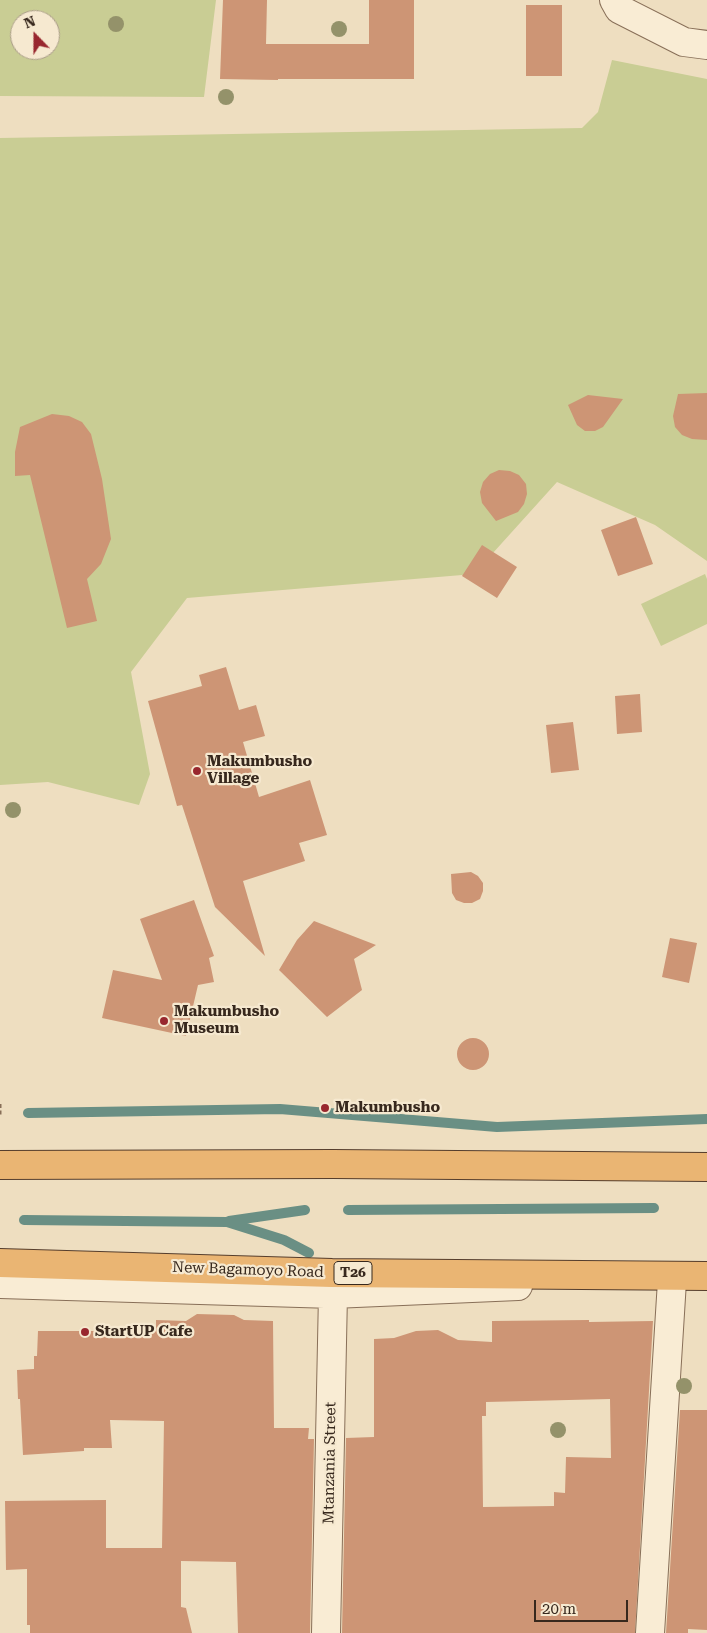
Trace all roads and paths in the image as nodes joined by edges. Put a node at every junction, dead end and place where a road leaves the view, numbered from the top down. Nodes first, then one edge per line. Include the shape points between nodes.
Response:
1 (614, 0) edge
2 (707, 45) edge
3 (0, 1104) edge
4 (0, 1116) edge
5 (0, 1165) edge
6 (707, 1168) edge
7 (0, 1263) edge
8 (707, 1278) edge
9 (672, 1281) junction
10 (0, 1284) edge
11 (333, 1294) junction
12 (326, 1633) edge
13 (650, 1633) edge

1 - 2 street via 619,9 684,42
3 - 4 path
5 - 6 highway
7 - 8 highway, New Bagamoyo Road / T26 via 332,1273
8 - 9 street
9 - 11 street
9 - 13 street
10 - 11 street
11 - 12 street, Mtanzania Street

